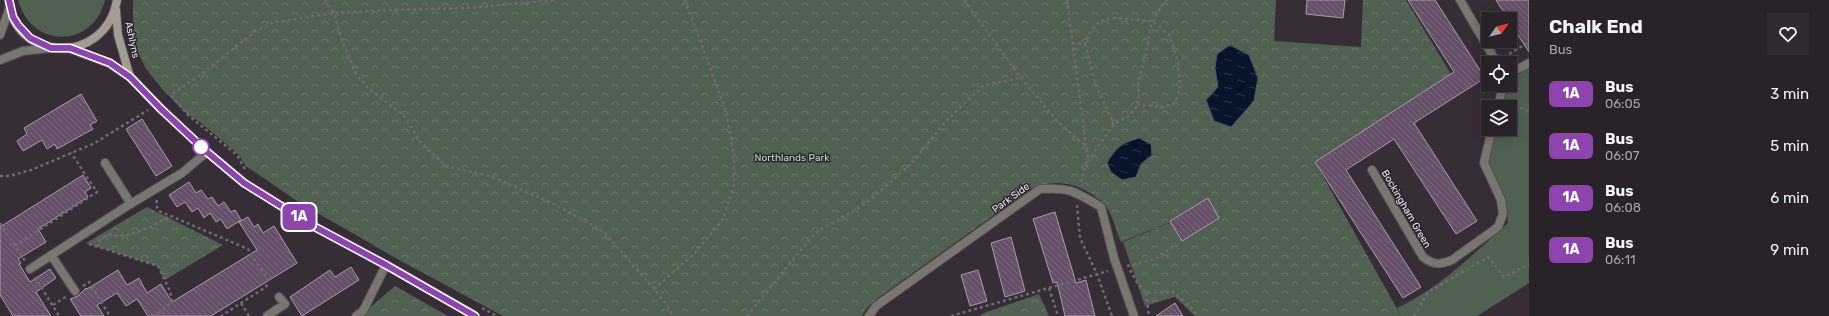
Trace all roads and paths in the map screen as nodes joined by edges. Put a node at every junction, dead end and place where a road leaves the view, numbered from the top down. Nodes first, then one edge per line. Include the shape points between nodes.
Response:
1 (325, 0) edge
2 (555, 0) edge
3 (685, 0) edge
4 (964, 0) edge
5 (1067, 0) edge
6 (1168, 0) edge
7 (1460, 0) edge
8 (9, 3) edge
9 (117, 4) edge
10 (334, 13) junction
11 (1153, 21) junction
12 (0, 35) edge
13 (1529, 42) edge
14 (1072, 43) junction
15 (1085, 44) junction
16 (51, 48) junction
17 (70, 48) junction
18 (1493, 56) edge
19 (1507, 56) edge
20 (0, 60) edge
21 (1529, 63) edge
22 (1517, 70) edge
23 (130, 77) junction
24 (1022, 78) junction
25 (1138, 105) junction
26 (1517, 108) edge
27 (148, 110) dead end
28 (1529, 112) edge
29 (1114, 124) junction
30 (1490, 136) edge
31 (1086, 146) junction
32 (207, 152) junction
33 (71, 153) junction
34 (1088, 160) junction
35 (105, 163) dead end
36 (1372, 170) dead end
37 (249, 172) dead end
38 (0, 176) edge
39 (1081, 182) dead end
40 (1075, 192) junction
41 (162, 196) dead end
42 (130, 204) junction
43 (170, 216) junction
44 (86, 243) dead end
45 (1176, 244) dead end
46 (15, 246) dead end
47 (98, 247) junction
48 (52, 255) junction
49 (1529, 264) edge
50 (386, 265) junction
51 (1128, 266) junction
52 (30, 269) dead end
53 (1118, 269) junction
54 (1097, 274) junction
55 (654, 288) junction
56 (1049, 288) junction
57 (75, 291) dead end
58 (1146, 292) junction
59 (280, 297) dead end
60 (241, 303) junction
61 (476, 304) dead end
62 (152, 316) edge
63 (220, 316) edge
64 (249, 316) edge
65 (267, 316) edge
66 (356, 316) edge
67 (475, 316) edge
68 (497, 316) edge
69 (672, 316) edge
70 (747, 316) edge
71 (869, 316) edge
72 (951, 316) edge
73 (1058, 316) edge
74 (1112, 316) edge
75 (1134, 316) edge
76 (1149, 316) edge
77 (1198, 316) edge
78 (1414, 316) edge

1 - 10 path
2 - 10 path via 471,8
3 - 55 path via 726,112 734,156 734,185 723,219 695,252
4 - 24 path
5 - 14 path
6 - 11 path
7 - 18 street
8 - 12 street
8 - 16 street via 13,17 24,33
9 - 17 street via 110,22 99,35 86,44
9 - 23 street, Ashlyns via 118,35
10 - 37 path via 275,22 257,30 171,95 188,115 237,155
10 - 55 path via 356,75 366,87 404,116 422,144 446,166 493,177 558,206 604,232
11 - 15 path via 1115,18 1100,21 1090,32
11 - 25 path via 1139,78
11 - 25 path via 1170,36 1178,62 1180,88 1175,103 1163,107
13 - 19 path
14 - 15 path
14 - 31 path
15 - 29 path via 1095,83
16 - 17 street
16 - 20 street via 24,51
17 - 23 street, Ashlyns via 110,63
21 - 22 street
23 - 32 street, Ashlyns
24 - 31 path via 1060,124
24 - 70 path via 984,85 946,121 911,164 865,204 815,233
25 - 29 path via 1129,116
26 - 28 path
27 - 33 path via 95,143
29 - 34 path
30 - 36 street, Bockingham Green via 1484,163 1501,200 1502,220 1498,226 1445,263 1429,262 1423,257
31 - 34 path
32 - 42 street via 182,173
32 - 50 street, Ashlyns via 244,183 315,227
33 - 38 path via 32,170
33 - 46 path via 97,192
34 - 39 path
35 - 42 street
40 - 53 street, Park Side via 1101,207
40 - 54 path via 1080,238
40 - 71 street, Park Side via 1058,188 1040,189 876,306
41 - 43 path via 156,205 159,211
42 - 48 street
43 - 47 path via 152,227 116,237 108,234 99,241
43 - 60 path via 248,249 268,280 266,287
44 - 47 path
45 - 51 path via 1155,259
47 - 62 path via 158,266 172,301
48 - 52 street
48 - 57 street
49 - 78 path via 1504,277 1488,257 1428,292
50 - 66 street via 363,311
50 - 67 street, Ashlyns
51 - 53 path
51 - 58 path
53 - 54 path
53 - 75 street, Park Side
54 - 56 path
54 - 74 path
55 - 69 path via 670,309
56 - 72 path
56 - 73 path
58 - 76 path
58 - 77 path via 1173,292
59 - 65 street via 285,304
60 - 63 path
60 - 64 path
61 - 68 path

